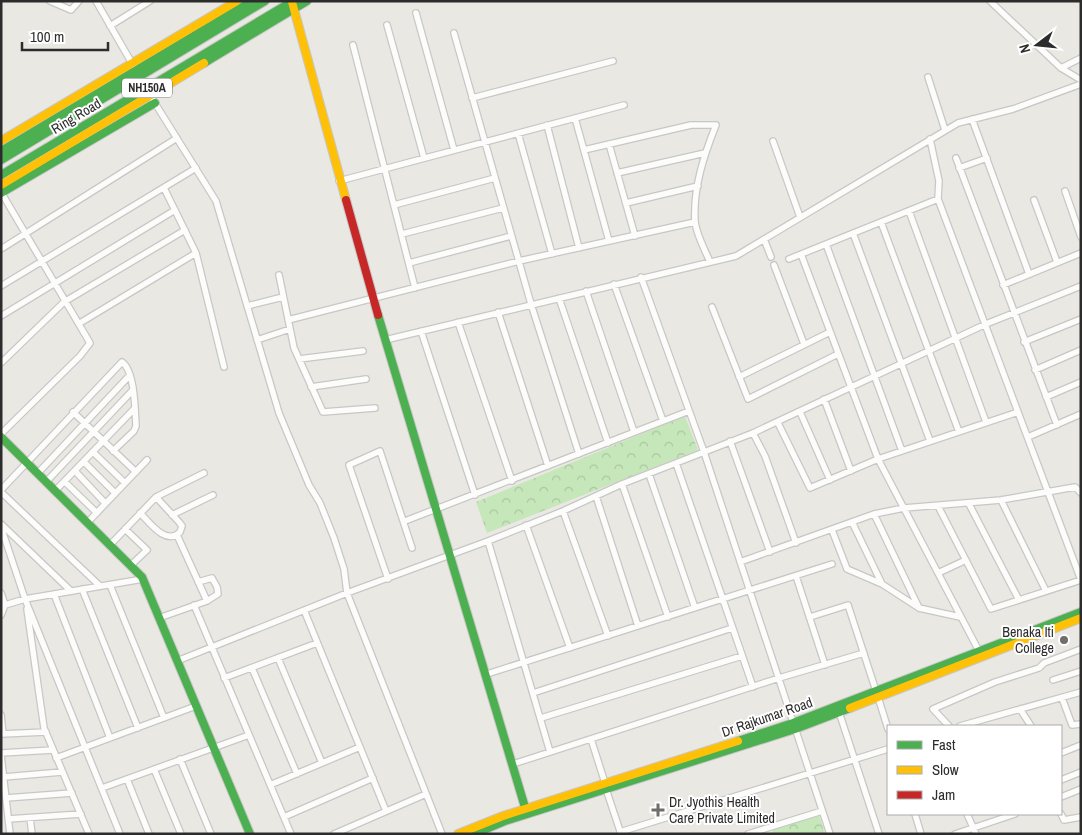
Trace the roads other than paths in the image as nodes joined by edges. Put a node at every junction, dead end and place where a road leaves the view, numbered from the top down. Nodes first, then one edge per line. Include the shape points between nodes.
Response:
1 (50, 1) edge
2 (79, 1) edge
3 (96, 1) edge
4 (150, 1) edge
5 (237, 1) edge
6 (252, 1) edge
7 (265, 1) edge
8 (307, 1) edge
9 (990, 1) edge
10 (141, 4) edge
11 (293, 4) edge
12 (416, 13) dead end
13 (387, 25) dead end
14 (110, 26) junction
15 (454, 33) dead end
16 (353, 45) dead end
17 (1081, 58) edge
18 (613, 61) dead end
19 (134, 67) junction
20 (1061, 68) junction
21 (928, 77) dead end
22 (140, 78) junction
23 (1081, 80) edge
24 (1081, 84) edge
25 (147, 93) junction
26 (472, 98) junction
27 (155, 103) junction
28 (624, 105) dead end
29 (575, 118) junction
30 (972, 119) junction
31 (547, 125) junction
32 (945, 130) junction
33 (518, 133) junction
34 (177, 138) junction
35 (930, 139) junction
36 (1, 141) edge
37 (773, 141) dead end
38 (485, 142) junction
39 (609, 144) junction
40 (454, 150) junction
41 (584, 150) junction
42 (1, 151) edge
43 (705, 153) junction
44 (424, 158) junction
45 (956, 158) dead end
46 (987, 158) junction
47 (1, 160) edge
48 (196, 168) junction
49 (959, 168) junction
50 (385, 169) junction
51 (617, 173) junction
52 (1, 175) edge
53 (495, 178) junction
54 (339, 181) junction
55 (1, 185) edge
56 (698, 186) junction
57 (164, 188) junction
58 (1065, 191) dead end
59 (1, 192) edge
60 (938, 199) junction
61 (1034, 200) dead end
62 (626, 203) junction
63 (394, 205) junction
64 (503, 208) junction
65 (175, 210) junction
66 (909, 211) junction
67 (800, 217) junction
68 (695, 222) junction
69 (881, 222) junction
70 (185, 230) junction
71 (853, 233) junction
72 (25, 234) junction
73 (402, 234) junction
74 (511, 236) junction
75 (635, 236) junction
76 (1081, 237) edge
77 (764, 239) junction
78 (609, 241) junction
79 (826, 244) junction
80 (579, 248) junction
81 (1, 249) edge
82 (1081, 253) edge
83 (196, 254) junction
84 (552, 254) junction
85 (801, 254) junction
86 (771, 257) dead end
87 (789, 259) dead end
88 (42, 262) junction
89 (519, 262) junction
90 (710, 262) junction
91 (1057, 262) junction
92 (409, 263) junction
93 (774, 265) dead end
94 (1029, 274) junction
95 (278, 275) dead end
96 (641, 278) junction
97 (55, 284) junction
98 (614, 284) junction
99 (1003, 285) junction
100 (1, 286) edge
101 (1081, 286) edge
102 (415, 288) junction
103 (586, 291) junction
104 (283, 297) junction
105 (559, 298) junction
106 (373, 300) junction
107 (64, 302) junction
108 (531, 304) junction
109 (247, 306) junction
110 (712, 307) dead end
111 (498, 312) junction
112 (1013, 313) junction
113 (1, 316) edge
114 (1081, 319) edge
115 (288, 320) junction
116 (458, 322) junction
117 (80, 323) junction
118 (986, 324) junction
119 (290, 329) junction
120 (422, 331) junction
121 (830, 332) junction
122 (954, 338) junction
123 (257, 340) junction
124 (385, 340) junction
125 (1024, 342) junction
126 (804, 344) junction
127 (1081, 350) edge
128 (363, 351) dead end
129 (928, 351) junction
130 (838, 354) junction
131 (299, 359) junction
132 (1, 363) edge
133 (902, 363) junction
134 (224, 367) dead end
135 (1035, 370) junction
136 (130, 375) junction
137 (874, 375) junction
138 (739, 377) junction
139 (366, 379) dead end
140 (1081, 382) edge
141 (311, 387) junction
142 (850, 387) junction
143 (132, 391) junction
144 (1046, 397) junction
145 (824, 398) junction
146 (135, 408) junction
147 (375, 408) dead end
148 (688, 411) junction
149 (73, 412) junction
150 (800, 412) junction
151 (1018, 412) junction
152 (1081, 414) edge
153 (663, 421) junction
154 (986, 422) junction
155 (84, 423) junction
156 (778, 423) junction
157 (1057, 425) junction
158 (94, 432) junction
159 (634, 432) junction
160 (959, 432) junction
161 (753, 433) junction
162 (1, 436) edge
163 (1028, 437) junction
164 (730, 441) junction
165 (930, 441) junction
166 (104, 442) junction
167 (608, 443) junction
168 (113, 451) junction
169 (902, 451) junction
170 (93, 452) junction
171 (704, 452) junction
172 (579, 454) junction
173 (878, 459) junction
174 (147, 460) dead end
175 (84, 462) junction
176 (27, 463) junction
177 (676, 463) junction
178 (548, 466) junction
179 (75, 471) junction
180 (851, 471) junction
181 (136, 472) junction
182 (204, 473) dead end
183 (38, 474) junction
184 (649, 474) junction
185 (830, 480) junction
186 (512, 481) junction
187 (46, 482) junction
188 (65, 482) junction
189 (125, 483) junction
190 (622, 484) junction
191 (1, 491) edge
192 (55, 491) junction
193 (1048, 492) junction
194 (115, 493) junction
195 (1081, 493) edge
196 (213, 495) dead end
197 (475, 495) junction
198 (596, 496) junction
199 (156, 497) junction
200 (1001, 500) junction
201 (105, 503) junction
202 (969, 504) junction
203 (938, 506) junction
204 (904, 508) junction
205 (436, 509) junction
206 (563, 511) junction
207 (96, 513) junction
208 (140, 513) junction
209 (172, 514) junction
210 (874, 514) junction
211 (406, 521) junction
212 (852, 522) junction
213 (87, 523) junction
214 (1, 525) edge
215 (526, 525) junction
216 (126, 529) junction
217 (832, 530) junction
218 (177, 535) junction
219 (488, 541) junction
220 (796, 543) junction
221 (110, 545) junction
222 (412, 548) dead end
223 (770, 552) junction
224 (451, 556) junction
225 (966, 560) junction
226 (740, 562) junction
227 (832, 564) dead end
228 (130, 566) junction
229 (938, 573) junction
230 (796, 576) junction
231 (143, 579) junction
232 (388, 579) junction
233 (198, 582) junction
234 (882, 584) junction
235 (110, 585) junction
236 (100, 586) junction
237 (82, 589) junction
238 (71, 591) junction
239 (750, 591) junction
240 (1046, 591) junction
241 (1, 593) edge
242 (347, 593) junction
243 (54, 594) junction
244 (25, 598) junction
245 (722, 600) junction
246 (1019, 600) junction
247 (206, 601) junction
248 (5, 605) junction
249 (194, 605) junction
250 (695, 608) junction
251 (919, 608) junction
252 (304, 610) junction
253 (1081, 612) edge
254 (1, 615) edge
255 (668, 617) junction
256 (810, 617) junction
257 (960, 617) junction
258 (159, 618) junction
259 (1081, 618) edge
260 (638, 626) junction
261 (732, 628) junction
262 (608, 636) junction
263 (317, 643) junction
264 (212, 648) junction
265 (570, 648) junction
266 (1081, 649) edge
267 (864, 653) junction
268 (980, 653) junction
269 (742, 656) junction
270 (278, 658) junction
271 (177, 661) junction
272 (525, 662) junction
273 (825, 665) junction
274 (252, 668) junction
275 (1081, 671) edge
276 (486, 674) junction
277 (224, 678) junction
278 (779, 678) junction
279 (1053, 680) dead end
280 (753, 686) junction
281 (533, 692) junction
282 (1081, 692) edge
283 (877, 694) junction
284 (1062, 698) junction
285 (196, 706) junction
286 (1020, 708) junction
287 (840, 712) junction
288 (1, 715) edge
289 (164, 718) junction
290 (541, 718) junction
291 (980, 720) junction
292 (1081, 724) edge
293 (948, 725) edge
294 (963, 725) edge
295 (983, 725) edge
296 (1030, 725) edge
297 (794, 726) junction
298 (887, 726) edge
299 (138, 728) junction
300 (46, 732) junction
301 (2, 734) edge
302 (249, 735) junction
303 (110, 738) junction
304 (591, 738) junction
305 (1081, 744) edge
306 (86, 747) junction
307 (213, 747) junction
308 (360, 747) junction
309 (887, 749) edge
310 (53, 750) junction
311 (550, 752) junction
312 (1062, 753) edge
313 (1, 754) edge
314 (56, 758) junction
315 (180, 759) junction
316 (855, 759) junction
317 (322, 763) junction
318 (513, 764) junction
319 (154, 769) junction
320 (62, 772) junction
321 (809, 772) junction
322 (1081, 772) edge
323 (297, 774) junction
324 (4, 777) junction
325 (373, 778) junction
326 (127, 779) junction
327 (1062, 780) edge
328 (270, 785) junction
329 (605, 786) junction
330 (102, 788) junction
331 (1081, 789) edge
332 (72, 794) junction
333 (426, 794) junction
334 (1062, 797) edge
335 (6, 798) junction
336 (822, 810) junction
337 (386, 811) junction
338 (526, 811) junction
339 (81, 814) junction
340 (915, 815) edge
341 (967, 815) edge
342 (1013, 815) edge
343 (1062, 815) edge
344 (284, 817) junction
345 (1081, 817) edge
346 (30, 818) junction
347 (8, 819) junction
348 (769, 831) edge
349 (975, 831) edge
350 (620, 833) edge
351 (10, 834) edge
352 (32, 834) edge
353 (84, 834) edge
354 (89, 834) edge
355 (120, 834) edge
356 (149, 834) edge
357 (180, 834) edge
358 (211, 834) edge
359 (250, 834) edge
360 (290, 834) edge
361 (334, 834) edge
362 (442, 834) edge
363 (458, 834) edge
364 (474, 834) edge
365 (748, 834) edge
366 (830, 834) edge
367 (879, 834) edge
368 (921, 834) edge
369 (955, 834) edge

1 - 2 street via 71,10
3 - 14 street
4 - 10 street
5 - 19 main road
6 - 19 main road
7 - 22 main road, Ring Road / NH150A
8 - 11 main road, Ring Road
9 - 20 street
10 - 14 street
11 - 25 main road, Ring Road / NH150A
11 - 54 main road
12 - 40 street
13 - 44 street
14 - 19 street
15 - 26 street
16 - 50 street
17 - 20 street
18 - 26 street
19 - 22 street
19 - 36 main road via 91,88
19 - 42 main road
20 - 23 street
21 - 32 street
22 - 47 main road, Ring Road / NH150A
24 - 30 street via 1013,109
25 - 27 street
25 - 52 main road, Ring Road / NH150A
25 - 55 main road
26 - 38 street
27 - 34 street
27 - 59 main road
28 - 29 street
29 - 31 street
29 - 41 street
30 - 32 street
30 - 46 street
31 - 33 street
31 - 80 street
32 - 35 street
33 - 38 street
33 - 84 street
34 - 48 street
34 - 72 street
35 - 60 street via 939,181
35 - 67 street
37 - 67 street
38 - 40 street
38 - 53 street
39 - 41 street
39 - 43 street via 691,126 716,125
39 - 51 street
40 - 44 street
41 - 78 street
43 - 51 street
43 - 56 street
44 - 50 street
45 - 49 street
46 - 49 street
46 - 94 street
48 - 57 street
48 - 109 street via 216,201
49 - 99 street
50 - 54 street
50 - 63 street
51 - 62 street
53 - 63 street
53 - 64 street
54 - 106 main road
56 - 62 street
56 - 68 street
57 - 65 street
57 - 88 street
58 - 76 street
59 - 72 street
60 - 66 street
60 - 118 street
61 - 91 street
62 - 75 street
63 - 73 street
64 - 73 street
64 - 74 street
65 - 70 street
65 - 97 street
66 - 69 street
66 - 122 street
67 - 77 street
68 - 75 street
68 - 90 street
69 - 71 street
69 - 129 street
70 - 83 street
70 - 107 street
71 - 79 street
71 - 133 street
72 - 81 street
72 - 88 street
73 - 92 street
74 - 89 street
74 - 92 street
75 - 78 street
77 - 86 street
77 - 90 street via 736,256
78 - 80 street
79 - 85 street
79 - 137 street
80 - 84 street
82 - 91 street
83 - 117 street
83 - 134 street
84 - 89 street
85 - 87 street
85 - 121 street
88 - 97 street
88 - 100 street
89 - 102 street
89 - 108 street
90 - 96 street
91 - 94 street
92 - 102 street
93 - 126 street
94 - 99 street
95 - 104 street
96 - 98 street
96 - 148 street
97 - 107 street
97 - 113 street
98 - 103 street
98 - 153 street
99 - 112 street
101 - 112 street
102 - 106 street
103 - 105 street
103 - 159 street
104 - 109 street
104 - 115 street
105 - 108 street
105 - 167 street
106 - 115 street
106 - 124 main road
107 - 117 street
107 - 132 street
108 - 111 street
108 - 172 street
109 - 123 street
110 - 138 street
111 - 116 street
111 - 178 street
112 - 118 street
112 - 125 street
114 - 125 street
115 - 119 street
116 - 120 street
116 - 186 street
117 - 162 street via 90,343
118 - 122 street
118 - 151 street
119 - 123 street
119 - 131 street
120 - 124 street
120 - 197 street
121 - 126 street
121 - 130 street
122 - 129 street
122 - 154 street
123 - 242 street via 279,413 336,546 344,569
124 - 205 main road
125 - 135 street
126 - 138 street
127 - 135 street
128 - 131 street
129 - 133 street
129 - 160 street
130 - 138 street via 748,398
130 - 142 street
131 - 141 street
133 - 137 street
133 - 165 street
135 - 144 street
136 - 143 street
136 - 149 street via 122,362
136 - 155 street
137 - 142 street
137 - 169 street
139 - 141 street
140 - 144 street
141 - 147 street via 323,412
142 - 145 street
142 - 173 street
143 - 146 street
143 - 158 street
144 - 157 street
145 - 150 street
145 - 180 street
146 - 166 street
146 - 168 street via 134,431
148 - 153 street
148 - 171 street
149 - 155 street
149 - 176 street
150 - 156 street
150 - 185 street
151 - 154 street
151 - 163 street
152 - 157 street
153 - 159 street
154 - 160 street
155 - 158 street
155 - 183 street
156 - 161 street
156 - 185 street via 810,488
157 - 163 street
158 - 166 street
158 - 187 street
159 - 167 street
160 - 165 street
161 - 164 street
161 - 220 street via 765,456
162 - 176 main road
163 - 193 street
164 - 171 street
164 - 223 street
165 - 169 street
166 - 168 street
166 - 170 street
167 - 172 street
168 - 181 street
169 - 173 street
170 - 175 street
170 - 189 street
171 - 177 street
171 - 226 street
172 - 178 street
173 - 180 street
173 - 204 street
174 - 181 street
175 - 179 street
175 - 194 street
176 - 183 main road
176 - 191 street
177 - 184 street
177 - 245 street
178 - 186 street
179 - 188 street
179 - 201 street
180 - 185 street
181 - 189 street
182 - 199 street
183 - 187 main road
184 - 190 street
184 - 250 street
186 - 197 street
187 - 192 main road
188 - 192 street
188 - 207 street
189 - 194 street
190 - 198 street
190 - 255 street
191 - 236 street
192 - 213 main road
193 - 195 street via 1075,487
193 - 200 street
193 - 240 street via 1081,580
194 - 201 street
196 - 209 street
197 - 205 street
198 - 206 street
198 - 260 street
199 - 208 street
199 - 209 street
200 - 202 street
200 - 240 street
201 - 207 street
202 - 203 street
202 - 246 street
203 - 204 street
203 - 225 street
204 - 210 street
204 - 229 street
205 - 211 street
205 - 224 main road
206 - 215 street
206 - 262 street
207 - 213 street
208 - 216 street
208 - 218 street via 165,536
209 - 218 street via 182,526
210 - 212 street
210 - 251 street
211 - 222 street
211 - 232 street via 380,451 349,465
212 - 217 street
212 - 234 street
213 - 221 main road
214 - 238 street
214 - 244 street
215 - 219 street
215 - 265 street
216 - 221 street
216 - 228 street via 147,550
217 - 220 street
217 - 234 street via 847,569
218 - 233 street
219 - 224 street
219 - 272 street
220 - 223 street
221 - 228 main road
223 - 226 street
224 - 232 street
224 - 276 main road
225 - 229 street
225 - 246 street via 992,609
226 - 239 street
227 - 230 street
228 - 231 main road
229 - 257 street
230 - 239 street
230 - 256 street
231 - 235 street
231 - 258 main road
232 - 242 street
233 - 247 street
233 - 247 street via 212,578 217,587 217,596
234 - 251 street
235 - 236 street
235 - 289 street
236 - 237 street
237 - 238 street
237 - 299 street
238 - 243 street
239 - 245 street
239 - 278 street
240 - 246 street
241 - 248 street
242 - 252 street
242 - 333 street
243 - 244 street
243 - 303 street
244 - 248 street
244 - 300 street
244 - 306 street
245 - 250 street
245 - 261 street
247 - 249 street
248 - 254 street
249 - 258 street
249 - 264 street
250 - 255 street
251 - 257 street
252 - 263 street
252 - 264 street
253 - 268 main road, Dr Rajkumar Road
255 - 260 street
256 - 267 street via 848,605
256 - 273 street
257 - 268 street
258 - 271 main road
259 - 268 main road, Dr Rajkumar Road
260 - 262 street
261 - 269 street
261 - 281 street
262 - 265 street
263 - 270 street
263 - 308 street
264 - 271 street
264 - 277 street
265 - 272 street
266 - 293 street via 933,709
267 - 273 street
267 - 283 street
268 - 283 main road, Dr Rajkumar Road
269 - 280 street
269 - 290 street
270 - 274 street
270 - 317 street
271 - 285 main road
272 - 276 street
272 - 281 street
273 - 278 street
274 - 277 street
274 - 323 street
275 - 279 street
276 - 318 main road
277 - 302 street
278 - 280 street
278 - 297 street
280 - 304 street
281 - 290 street
282 - 284 street
283 - 287 main road, Dr Rajkumar Road
283 - 297 main road, Dr Rajkumar Road
283 - 298 street
284 - 286 street
284 - 292 street via 1072,725
285 - 289 street
285 - 307 main road
286 - 291 street
286 - 296 street
287 - 297 main road, Dr Rajkumar Road
287 - 316 street
288 - 301 street
289 - 299 street
290 - 311 street
291 - 294 street
291 - 295 street
297 - 321 street
297 - 329 main road, Dr Rajkumar Road
299 - 303 street
300 - 301 street
300 - 310 street
302 - 307 street
302 - 328 street
303 - 306 street
304 - 311 street
304 - 329 street
305 - 312 street
306 - 314 street
306 - 330 street
307 - 315 street
307 - 359 main road
308 - 317 street
308 - 325 street
309 - 316 street
310 - 313 street
310 - 314 street
311 - 318 street
313 - 324 street
314 - 320 street
315 - 319 street
315 - 358 street
316 - 321 street
316 - 367 street
317 - 323 street
318 - 338 main road
319 - 326 street
319 - 357 street
320 - 324 street
320 - 332 street
321 - 336 street
321 - 350 street
322 - 327 street
323 - 328 street
324 - 335 street
325 - 337 street
325 - 344 street
326 - 330 street
326 - 356 street
328 - 344 street
329 - 338 main road, Dr Rajkumar Road
329 - 350 street
330 - 355 street
331 - 334 street
332 - 335 street
332 - 339 street
333 - 337 street
333 - 362 street
335 - 347 street
336 - 348 street
336 - 366 street
337 - 361 street
338 - 363 main road, Dr Rajkumar Road
338 - 364 main road, Dr Rajkumar Road
339 - 346 street
339 - 354 street
340 - 368 street
341 - 349 street
342 - 349 street
343 - 345 street via 1064,820
344 - 360 street
346 - 347 street
346 - 352 street
347 - 351 street
348 - 365 street
349 - 369 street
353 - 354 street

